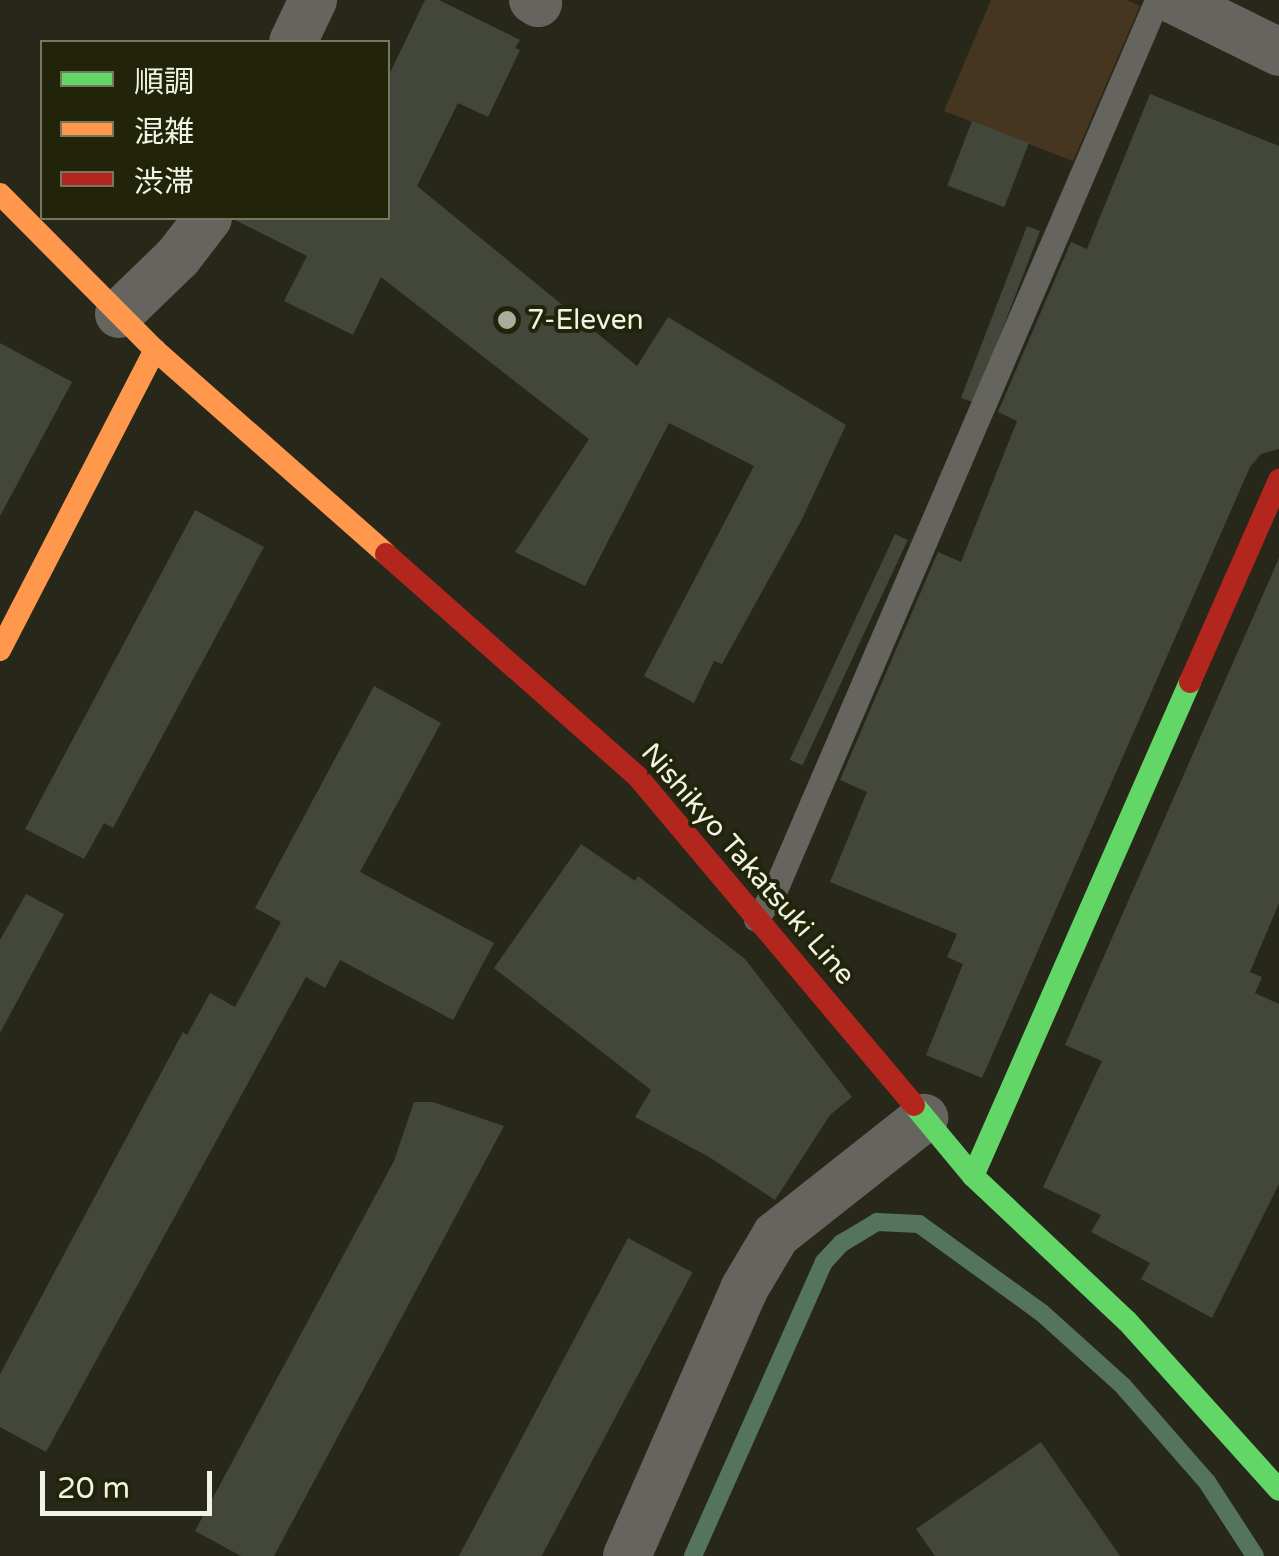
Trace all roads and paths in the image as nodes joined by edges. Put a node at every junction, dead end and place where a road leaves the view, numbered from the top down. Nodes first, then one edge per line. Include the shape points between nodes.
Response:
1 (312, 0) edge
2 (1157, 0) edge
3 (1174, 0) edge
4 (293, 40) edge
5 (1279, 52) edge
6 (0, 194) edge
7 (206, 220) edge
8 (119, 314) junction
9 (155, 350) junction
10 (1279, 480) edge
11 (0, 650) edge
12 (756, 919) junction
13 (924, 1118) junction
14 (972, 1176) junction
15 (1279, 1490) edge
16 (626, 1556) edge

1 - 4 street
2 - 12 lane via 774,892
3 - 5 street
6 - 8 main road, Nishikyo Takatsuki Line
7 - 8 street
8 - 9 main road, Nishikyo Takatsuki Line
9 - 11 main road
9 - 12 main road, Nishikyo Takatsuki Line via 637,776
10 - 14 main road
12 - 13 main road, Nishikyo Takatsuki Line
13 - 14 main road, Nishikyo Takatsuki Line
13 - 16 street via 776,1236 744,1289
14 - 15 main road, Nishikyo Takatsuki Line via 1127,1321

